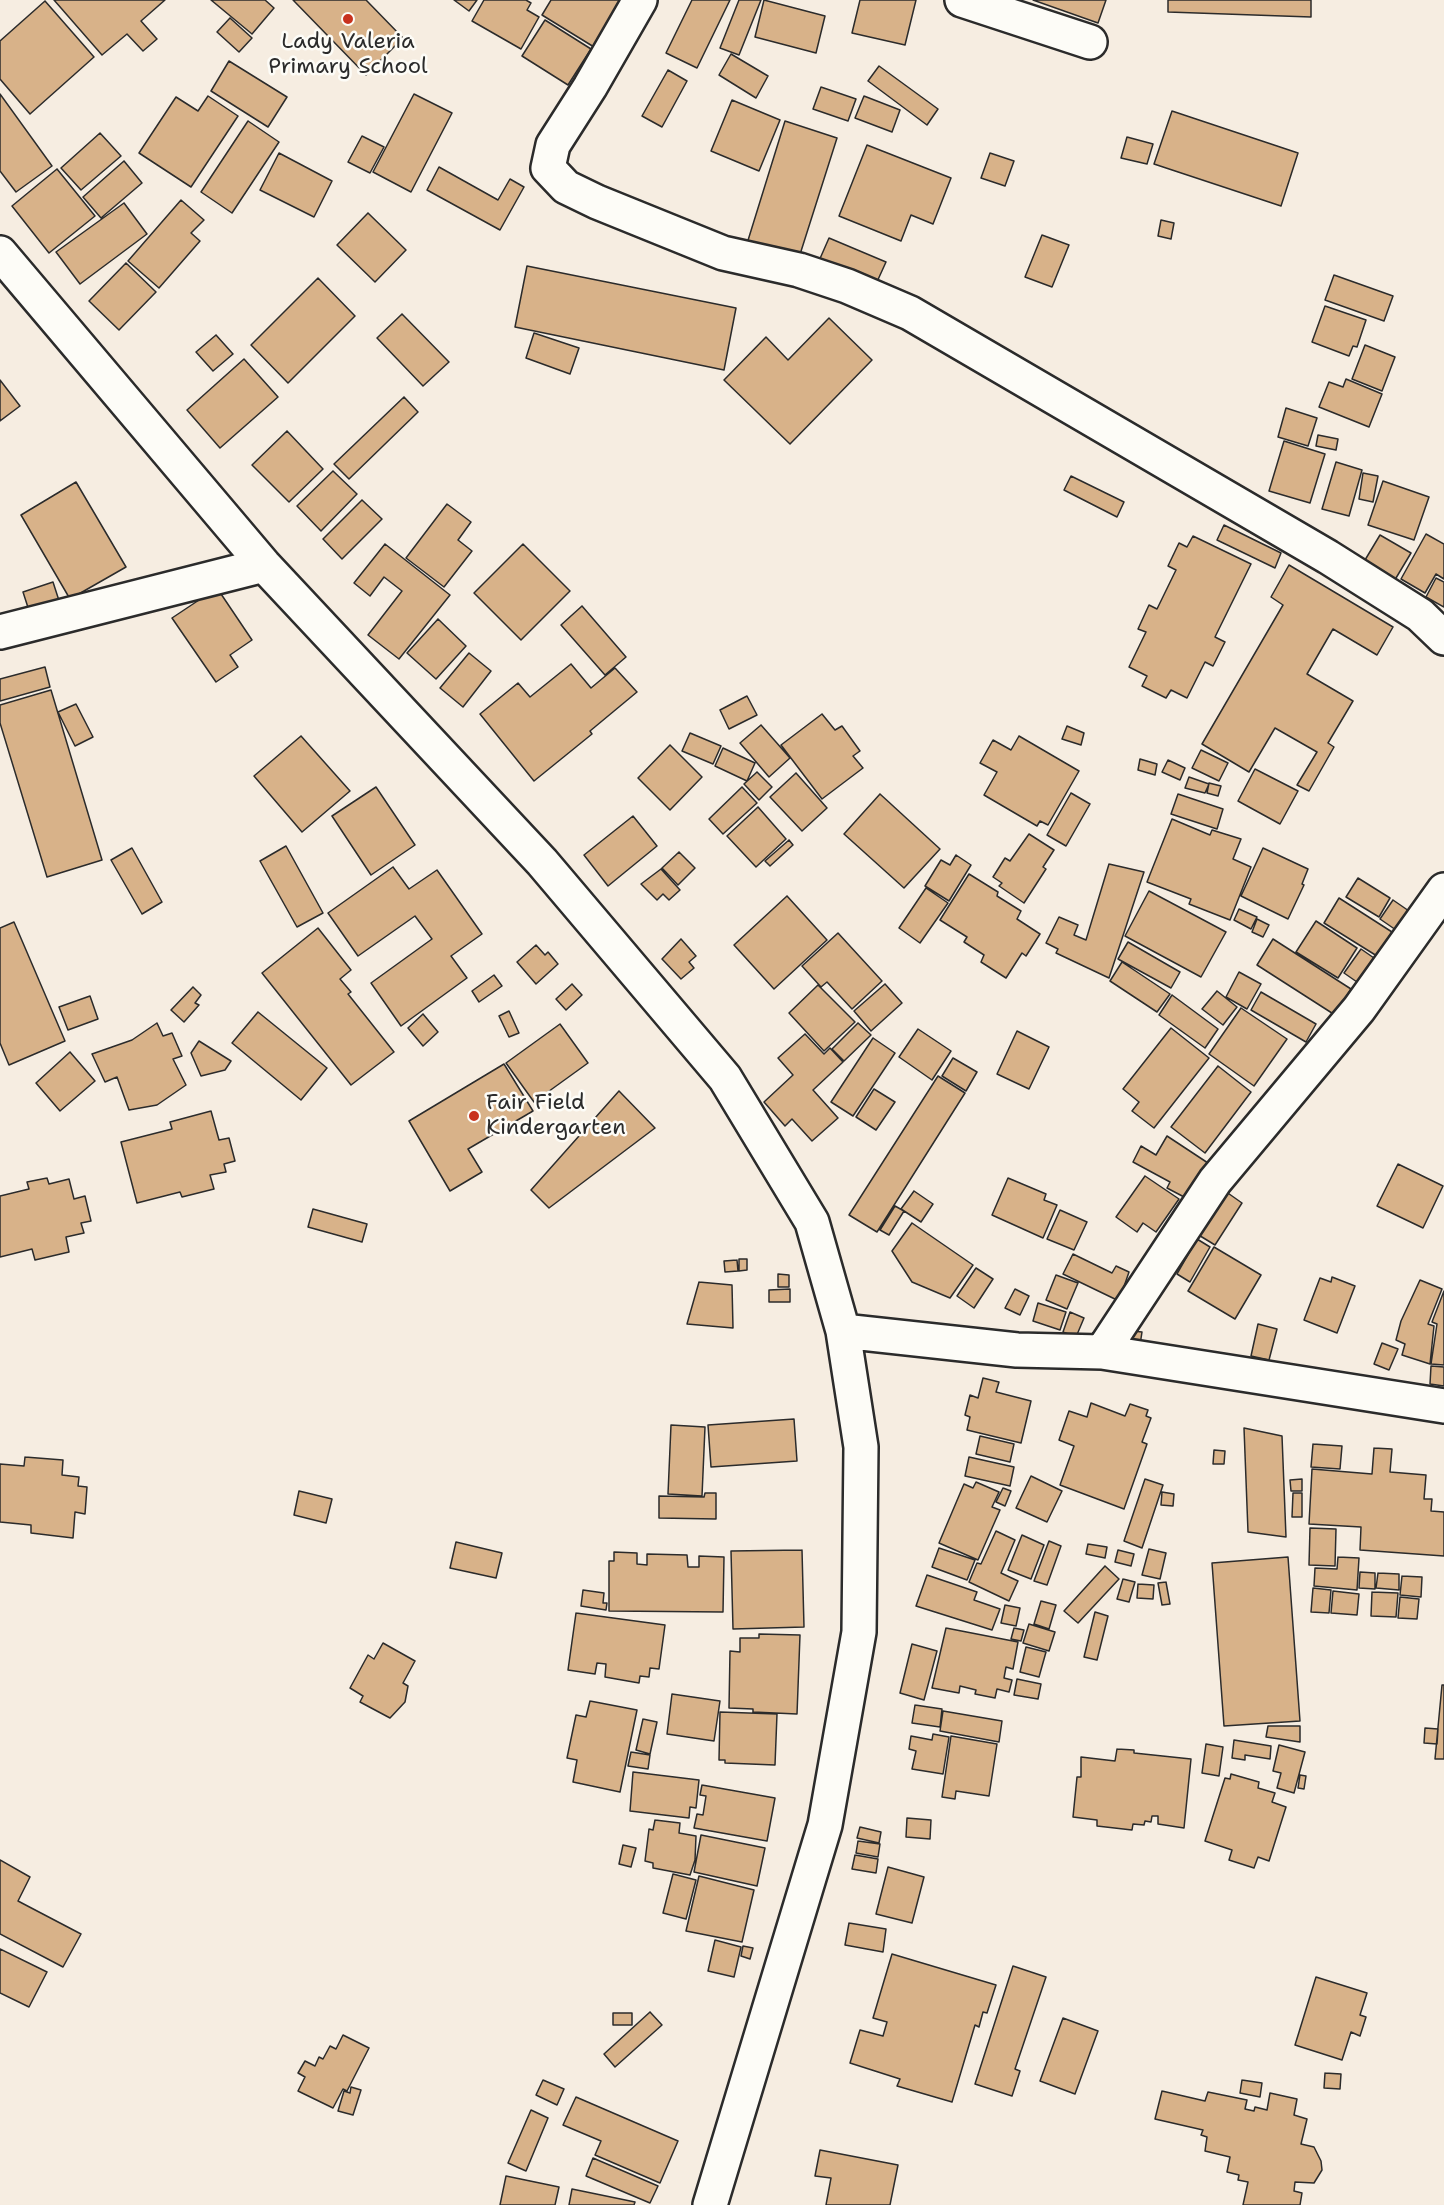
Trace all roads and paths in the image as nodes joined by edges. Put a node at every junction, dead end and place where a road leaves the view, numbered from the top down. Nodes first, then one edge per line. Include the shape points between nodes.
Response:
1 (640, 0) edge
2 (962, 0) edge
3 (1090, 42) dead end
4 (0, 253) edge
5 (264, 565) junction
6 (0, 632) edge
7 (1444, 638) edge
8 (1444, 890) edge
9 (843, 1330) junction
10 (1102, 1352) junction
11 (1444, 1406) edge
12 (710, 2205) edge

1 - 7 street via 553,145 548,168 566,187 723,253 799,270 910,313 1328,557 1420,615
2 - 3 street
4 - 5 street
5 - 6 street
5 - 9 street via 542,862 725,1078 812,1222
8 - 10 street via 1359,1009 1215,1180
9 - 10 street via 1017,1350
9 - 12 street via 861,1447 859,1632 825,1825
10 - 11 street

